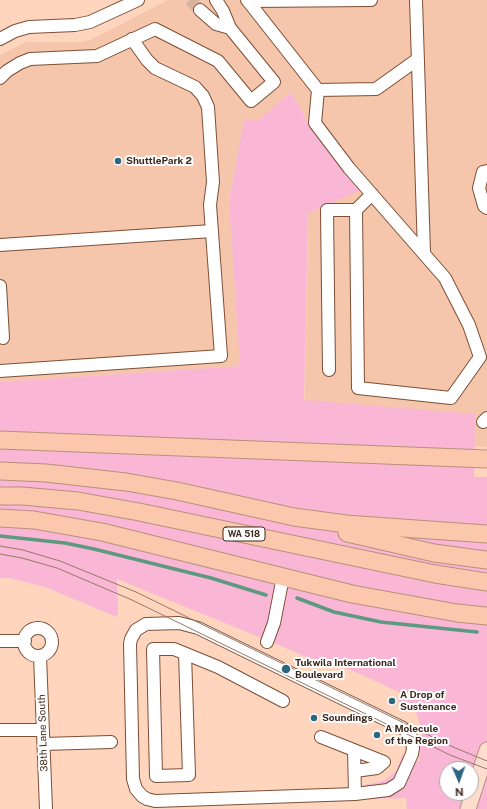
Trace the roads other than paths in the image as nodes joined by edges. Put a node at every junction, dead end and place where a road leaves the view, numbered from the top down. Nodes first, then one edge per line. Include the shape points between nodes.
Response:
1 (138, 0) edge
2 (216, 0) edge
3 (371, 0) edge
4 (416, 0) edge
5 (248, 1) edge
6 (200, 10) tunnel mouth
7 (230, 28) junction
8 (0, 39) edge
9 (132, 39) junction
10 (418, 59) junction
11 (0, 78) edge
12 (318, 90) junction
13 (487, 172) edge
14 (372, 194) junction
15 (487, 208) edge
16 (356, 210) junction
17 (212, 231) junction
18 (0, 245) edge
19 (424, 252) junction
20 (0, 286) edge
21 (3, 338) dead end
22 (329, 370) dead end
23 (0, 371) edge
24 (0, 440) edge
25 (487, 459) edge
26 (0, 471) edge
27 (0, 496) edge
28 (294, 517) junction
29 (0, 518) edge
30 (487, 534) edge
31 (487, 560) edge
32 (283, 578) junction
33 (487, 582) edge
34 (487, 616) edge
35 (0, 641) edge
36 (24, 641) junction
37 (267, 642) dead end
38 (185, 654) junction
39 (40, 656) junction
40 (283, 701) dead end
41 (0, 730) edge
42 (43, 730) junction
43 (321, 737) dead end
44 (111, 742) dead end
45 (44, 744) junction
46 (354, 750) junction
47 (487, 750) edge
48 (355, 771) junction
49 (355, 794) junction
50 (179, 805) edge
51 (46, 809) edge
52 (468, 809) edge

1 - 8 street via 90,22 30,27
2 - 7 street
3 - 5 street
4 - 10 street
5 - 12 street
6 - 7 street via 216,24
7 - 9 street via 274,82 251,101 218,61 155,29
9 - 11 street via 97,56 30,59 7,71
9 - 17 street via 155,68 195,87 208,107 213,182 210,205
10 - 12 street via 376,89
10 - 19 street
12 - 14 street via 315,123
13 - 15 street via 483,172 479,188 484,206
14 - 16 street
14 - 19 street
16 - 19 street via 358,388 451,398 480,356 469,325 450,287
16 - 22 street via 327,210
17 - 18 street
17 - 23 street via 221,356
20 - 21 street
24 - 25 highway
26 - 28 highway via 46,473 126,482
27 - 33 highway, WA 518 via 78,501 435,574
28 - 30 highway via 378,527
28 - 31 highway via 342,532 434,553
29 - 32 highway via 34,520 102,532
32 - 34 highway via 352,594
32 - 37 street via 274,623
35 - 36 street
36 - 39 street via 29,653
36 - 39 street via 31,631 37,629 49,634 52,645
38 - 38 street via 189,775 156,776 152,649 174,649
38 - 40 street via 218,667
39 - 42 street, 38th Lane South
41 - 42 street
42 - 45 street, 38th Lane South
43 - 46 street
44 - 45 street
45 - 51 street, 38th Lane South
46 - 48 street
46 - 48 street via 384,762 377,768
47 - 52 main road
48 - 49 street
49 - 50 street
49 - 50 street via 388,790 398,782 413,748 411,737 403,728 198,628 180,623 146,624 136,630 130,644 133,778 136,788 147,799

